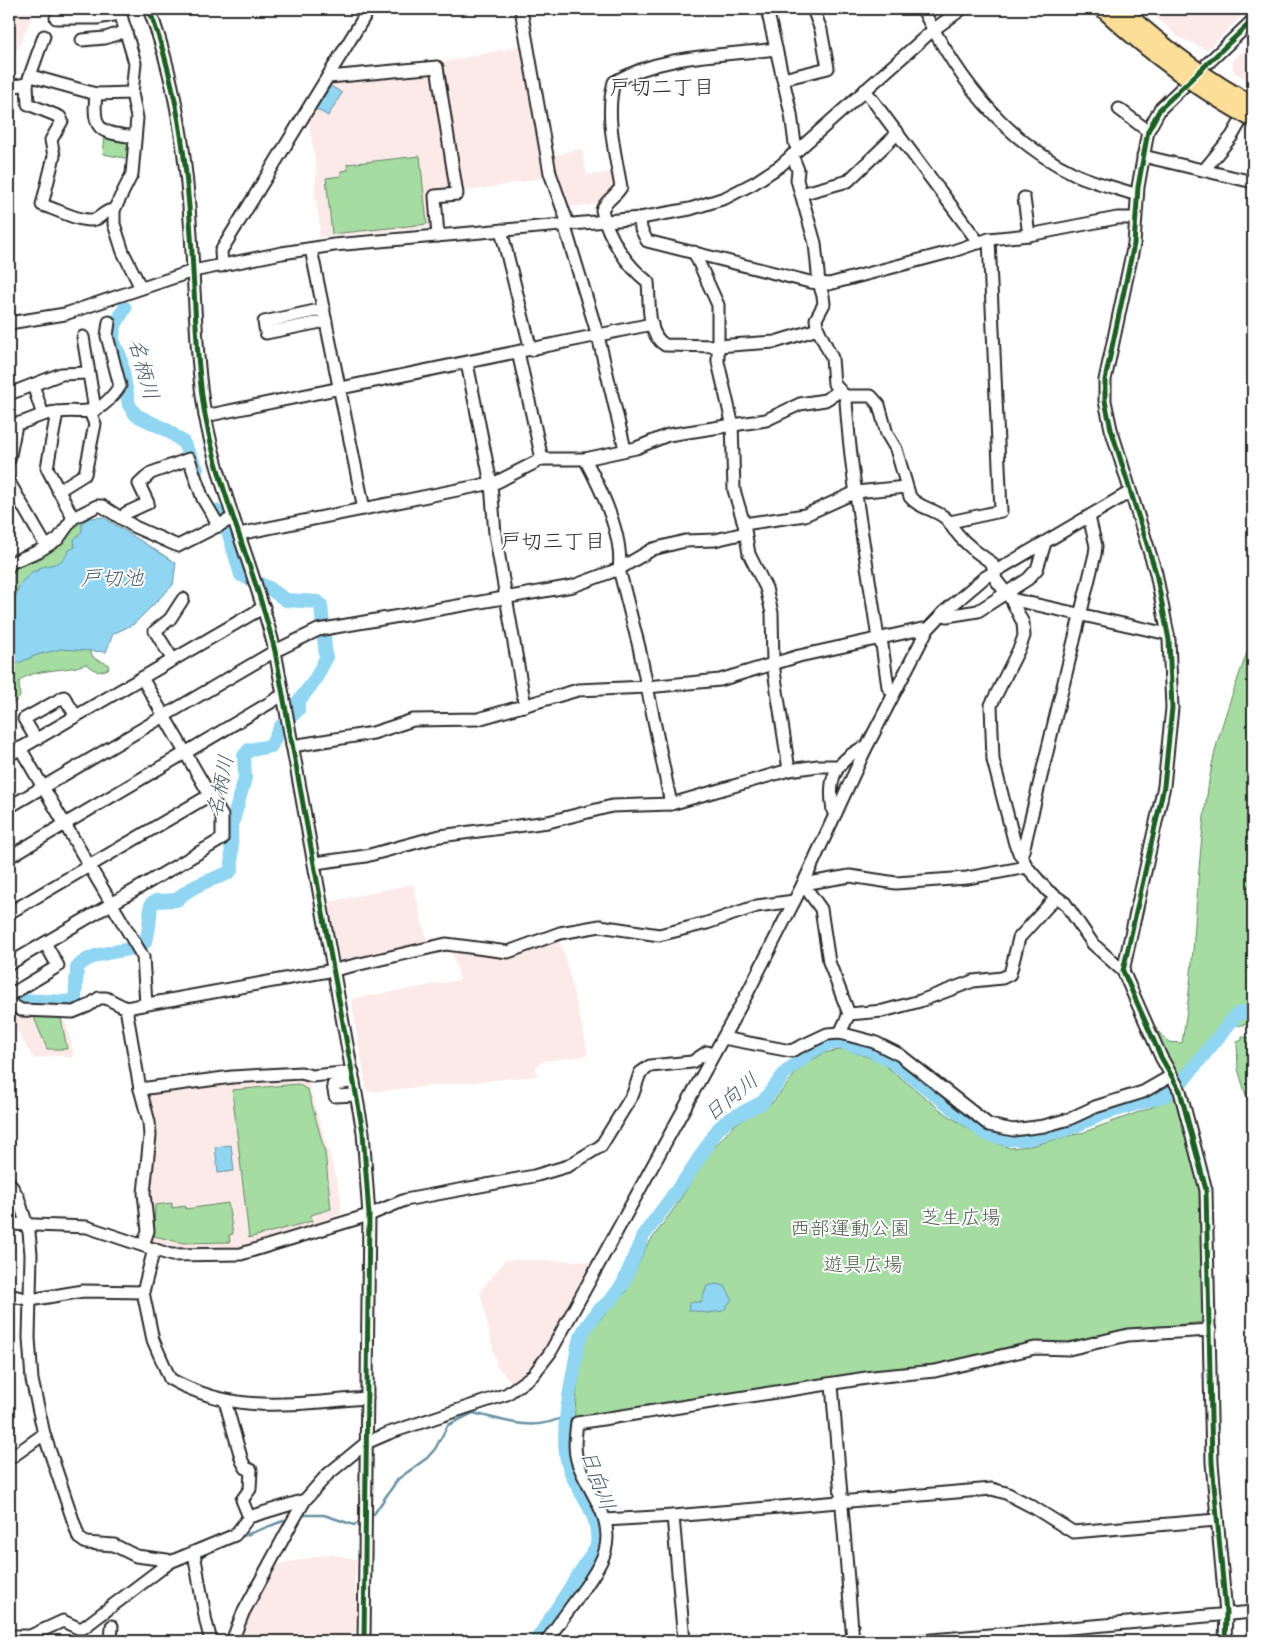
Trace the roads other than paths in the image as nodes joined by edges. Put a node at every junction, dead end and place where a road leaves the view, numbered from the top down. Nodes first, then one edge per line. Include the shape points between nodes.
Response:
1 (149, 9) edge
2 (368, 9) edge
3 (520, 9) edge
4 (767, 9) edge
5 (813, 9) edge
6 (923, 9) edge
7 (962, 9) edge
8 (1103, 9) edge
9 (1121, 9) edge
10 (119, 11) edge
11 (56, 18) dead end
12 (1253, 20) edge
13 (933, 30) junction
14 (126, 31) junction
15 (45, 35) dead end
16 (82, 40) dead end
17 (776, 49) junction
18 (328, 77) junction
19 (783, 79) junction
20 (29, 80) junction
21 (9, 87) edge
22 (865, 90) junction
23 (132, 93) junction
24 (96, 94) junction
25 (1119, 109) dead end
26 (1250, 113) edge
27 (1148, 131) junction
28 (898, 133) junction
29 (136, 137) junction
30 (795, 152) junction
31 (1143, 156) junction
32 (1204, 170) junction
33 (1253, 182) edge
34 (801, 194) junction
35 (1137, 195) junction
36 (1024, 198) dead end
37 (114, 210) junction
38 (640, 218) junction
39 (1134, 218) junction
40 (604, 221) junction
41 (566, 224) junction
42 (501, 230) junction
43 (438, 236) junction
44 (1030, 236) junction
45 (984, 241) junction
46 (311, 249) junction
47 (694, 252) junction
48 (222, 266) junction
49 (193, 271) junction
50 (819, 283) junction
51 (141, 288) junction
52 (324, 309) junction
53 (326, 321) junction
54 (109, 322) dead end
55 (9, 323) edge
56 (652, 324) junction
57 (818, 329) junction
58 (598, 336) junction
59 (83, 337) dead end
60 (718, 346) junction
61 (531, 350) junction
62 (518, 352) junction
63 (467, 363) junction
64 (87, 373) junction
65 (33, 385) junction
66 (340, 388) junction
67 (841, 392) junction
68 (9, 394) edge
69 (93, 411) junction
70 (57, 412) junction
71 (43, 415) junction
72 (205, 416) junction
73 (13, 424) edge
74 (732, 425) junction
75 (625, 449) junction
76 (542, 459) junction
77 (585, 459) junction
78 (9, 460) edge
79 (9, 482) edge
80 (491, 484) junction
81 (906, 488) junction
82 (58, 491) junction
83 (856, 492) junction
84 (1130, 492) junction
85 (364, 509) junction
86 (126, 513) dead end
87 (1089, 517) junction
88 (73, 518) junction
89 (226, 522) junction
90 (950, 522) junction
91 (745, 529) junction
92 (239, 534) junction
93 (1044, 542) junction
94 (46, 546) junction
95 (9, 564) edge
96 (620, 569) junction
97 (994, 572) junction
98 (506, 596) junction
99 (1009, 597) junction
100 (183, 599) dead end
101 (264, 607) junction
102 (943, 613) junction
103 (1080, 615) junction
104 (927, 630) junction
105 (1168, 634) junction
106 (878, 639) junction
107 (275, 651) junction
108 (173, 660) junction
109 (773, 664) junction
110 (142, 678) junction
111 (648, 687) junction
112 (893, 693) junction
113 (283, 695) junction
114 (525, 706) junction
115 (76, 716) junction
116 (164, 716) junction
117 (36, 739) junction
118 (292, 743) junction
119 (20, 748) junction
120 (865, 750) junction
121 (185, 754) junction
122 (9, 755) edge
123 (838, 766) junction
124 (789, 770) junction
125 (44, 786) junction
126 (210, 795) junction
127 (671, 804) junction
128 (9, 807) edge
129 (836, 813) junction
130 (65, 824) junction
131 (1020, 853) junction
132 (9, 857) edge
133 (315, 863) junction
134 (90, 865) junction
135 (1027, 867) junction
136 (803, 884) junction
137 (1056, 897) junction
138 (794, 901) junction
139 (112, 904) junction
140 (9, 913) edge
141 (45, 943) junction
142 (9, 964) edge
143 (334, 970) junction
144 (1123, 971) junction
145 (9, 991) edge
146 (9, 1003) edge
147 (146, 1004) junction
148 (126, 1008) junction
149 (849, 1014) junction
150 (840, 1033) junction
151 (723, 1038) junction
152 (713, 1055) junction
153 (1171, 1076) junction
154 (353, 1077) junction
155 (140, 1089) junction
156 (356, 1095) junction
157 (9, 1182) edge
158 (369, 1215) junction
159 (9, 1224) edge
160 (28, 1224) junction
161 (148, 1247) junction
162 (143, 1292) junction
163 (9, 1296) edge
164 (30, 1300) junction
165 (1210, 1330) junction
166 (832, 1385) junction
167 (367, 1398) junction
168 (225, 1401) junction
169 (44, 1434) junction
170 (366, 1443) junction
171 (9, 1457) edge
172 (305, 1500) junction
173 (842, 1503) junction
174 (673, 1516) junction
175 (249, 1517) junction
176 (605, 1520) junction
177 (1217, 1520) junction
178 (194, 1553) junction
179 (170, 1562) junction
180 (1253, 1612) edge
181 (1226, 1613) junction
182 (112, 1626) dead end
183 (9, 1636) edge
184 (111, 1641) edge
185 (212, 1641) edge
186 (232, 1641) edge
187 (364, 1641) edge
188 (547, 1641) edge
189 (684, 1641) edge
190 (853, 1641) edge
191 (920, 1641) edge
192 (1225, 1641) edge

1 - 49 street via 175,98 186,164
2 - 18 street
3 - 41 street via 550,173
4 - 17 street
5 - 19 street via 821,30 828,68
6 - 13 street
7 - 13 street
8 - 26 highway, bridge via 1159,58 1209,93
9 - 26 highway, bridge via 1165,48 1215,83
10 - 11 street via 97,18
10 - 14 street
12 - 27 street via 1160,109
13 - 22 street
13 - 35 street via 970,88 988,110 1026,144 1077,175
14 - 16 street via 105,38
14 - 23 street via 135,62
15 - 20 street
17 - 19 street
17 - 40 street via 673,60 650,65 614,82 611,95 612,136 621,186 602,210
18 - 43 street via 437,66 456,194 436,196
18 - 48 street via 221,251
19 - 30 street
20 - 21 street
20 - 24 street
20 - 37 street via 28,104 60,117 62,121 51,140 54,156 42,205 63,211 78,220 96,219
22 - 28 street
22 - 30 street
23 - 24 street
23 - 29 street via 137,118
24 - 29 street via 98,126 105,133
25 - 27 street
26 - 32 street
27 - 31 street
28 - 34 street via 848,181
28 - 45 street
29 - 37 street via 132,174
30 - 34 street via 796,180
30 - 38 street via 754,183 725,198 690,209
31 - 32 street
31 - 35 street
32 - 33 street
34 - 50 street via 815,243
35 - 39 street
36 - 44 street
37 - 51 street via 114,224 123,252
38 - 40 street
38 - 47 street via 647,241
39 - 44 street via 1116,218
39 - 84 street via 1134,244 1105,380 1108,415
40 - 41 street
40 - 56 street via 632,270 648,282
41 - 42 street
41 - 58 street
42 - 43 street
42 - 61 street
43 - 46 street
44 - 45 street
45 - 50 street via 829,284
45 - 90 street via 1001,511
46 - 48 street
46 - 52 street
47 - 50 street
47 - 60 street via 718,305
48 - 49 street
49 - 51 street
49 - 72 street
50 - 57 street via 824,304 816,318
51 - 55 street via 65,314
52 - 53 street
52 - 53 street via 264,322 266,333
53 - 66 street
54 - 69 street via 107,336 120,386 108,404
56 - 58 street
56 - 60 street via 657,341 665,345
57 - 60 street via 775,342
57 - 67 street via 832,358 834,384
58 - 61 street
58 - 75 street
59 - 64 street
60 - 74 street via 718,362
61 - 62 street
62 - 63 street
62 - 76 street
63 - 66 street
63 - 80 street
64 - 65 street via 61,374
64 - 69 street
65 - 68 street
65 - 71 street
66 - 72 street
66 - 85 street
67 - 74 street via 825,400 800,404 766,420
67 - 81 street via 871,396 879,405
67 - 83 street
69 - 70 street
69 - 82 street via 95,424 85,474
70 - 71 street
70 - 82 street via 47,468
71 - 73 street via 26,423
72 - 89 street
73 - 78 street
74 - 75 street via 668,435
74 - 91 street via 734,490
75 - 77 street
76 - 77 street
76 - 80 street
77 - 96 street via 605,496 621,557
79 - 94 street
80 - 85 street
80 - 98 street via 495,534
81 - 83 street
81 - 90 street via 915,503
82 - 88 street
83 - 91 street via 805,516
83 - 106 street
84 - 87 street
84 - 105 street via 1161,590
85 - 92 street
86 - 89 street via 148,503 139,484 151,473 189,459 204,499
87 - 93 street
87 - 103 street via 1096,546
88 - 89 street via 93,507 102,506 178,546
88 - 94 street via 58,539
89 - 92 street
90 - 97 street via 956,532 992,564
91 - 96 street via 714,540 685,541 653,549
91 - 109 street via 749,554 766,588 772,613
92 - 101 street
93 - 97 street
93 - 99 street via 1033,575
94 - 95 street via 40,552
96 - 98 street via 573,586
96 - 111 street
97 - 99 street
97 - 102 street
98 - 107 street via 323,629
98 - 114 street
99 - 102 street via 978,611 947,616
99 - 103 street
99 - 131 street via 1023,623 1024,636 991,705 991,749 1014,844
100 - 108 street via 170,618 155,631
101 - 107 street
101 - 108 street
102 - 104 street
103 - 105 street
103 - 131 street
104 - 106 street
104 - 112 street
105 - 144 street via 1172,679 1169,746
106 - 109 street
106 - 112 street via 882,645 888,687
107 - 113 street
107 - 116 street
108 - 110 street
109 - 111 street via 720,680
109 - 124 street
110 - 115 street
110 - 116 street
111 - 114 street via 578,690
111 - 127 street
112 - 120 street
113 - 118 street
113 - 121 street
114 - 118 street via 478,719 413,720 373,733
115 - 117 street
115 - 117 street via 64,697 24,718
116 - 121 street
116 - 125 street
117 - 119 street
118 - 133 street
119 - 122 street
119 - 125 street
120 - 123 street via 860,748
120 - 129 street
121 - 126 street
121 - 130 street
123 - 124 street
123 - 129 street via 832,796
124 - 127 street
125 - 128 street
125 - 130 street
126 - 134 street
126 - 139 street via 222,816 222,839
127 - 133 street via 612,806 548,822 440,836 366,856
129 - 136 street
130 - 132 street
130 - 134 street
131 - 135 street
133 - 143 street
134 - 139 street
134 - 140 street
135 - 136 street via 967,878 896,883 850,876
135 - 137 street
136 - 138 street
136 - 149 street via 821,909 829,962
137 - 144 street via 1065,904 1093,944
137 - 149 street via 1020,938 1010,974 973,981 883,1011
138 - 143 street via 757,906 707,924 659,935 600,926 560,934 508,952 446,944
138 - 151 street
139 - 141 street
139 - 147 street via 143,957
141 - 142 street
141 - 145 street via 58,966 15,992
143 - 147 street
143 - 154 street
144 - 153 street
145 - 146 street
146 - 148 street via 21,1010 73,1012 98,998 106,998
147 - 148 street
148 - 155 street
149 - 150 street
150 - 151 street via 827,1034 791,1051
150 - 153 street via 886,1046 989,1125 1013,1130 1069,1119 1094,1107 1143,1092
151 - 152 street
152 - 158 street via 707,1052 692,1062 650,1066 640,1073 633,1094 601,1146 568,1166 534,1176 405,1200
152 - 170 street via 550,1354 533,1375 507,1394
153 - 165 street via 1180,1091 1206,1190
154 - 155 street via 301,1073 232,1077
154 - 156 street
154 - 156 street via 333,1085 335,1096
155 - 161 street via 150,1136 144,1193
156 - 158 street via 363,1132
157 - 160 street
158 - 161 street via 241,1254 171,1255
158 - 167 street
159 - 160 street
160 - 161 street via 88,1227
160 - 164 street
161 - 162 street
162 - 164 street via 83,1291
162 - 168 street via 153,1340 170,1379
163 - 164 street
164 - 169 street via 32,1380
165 - 166 street via 1128,1335 1069,1349 1035,1348 935,1371
165 - 177 street via 1212,1463
166 - 173 street
166 - 176 street via 577,1423 576,1458
167 - 168 street via 269,1406
167 - 170 street
168 - 175 street via 242,1461 251,1470 250,1489 242,1500
169 - 171 street
169 - 179 street via 79,1538 86,1544 114,1545 136,1556
170 - 172 street via 327,1475
170 - 187 street
172 - 175 street
172 - 186 street via 243,1613
173 - 174 street
173 - 177 street via 992,1489 1033,1507 1072,1532
173 - 190 street
174 - 176 street
174 - 189 street
175 - 178 street via 235,1535
176 - 188 street via 605,1552
177 - 181 street
178 - 179 street
178 - 185 street
179 - 183 street via 83,1628 64,1621 30,1636
180 - 181 street
181 - 191 street
181 - 192 street
182 - 184 street

